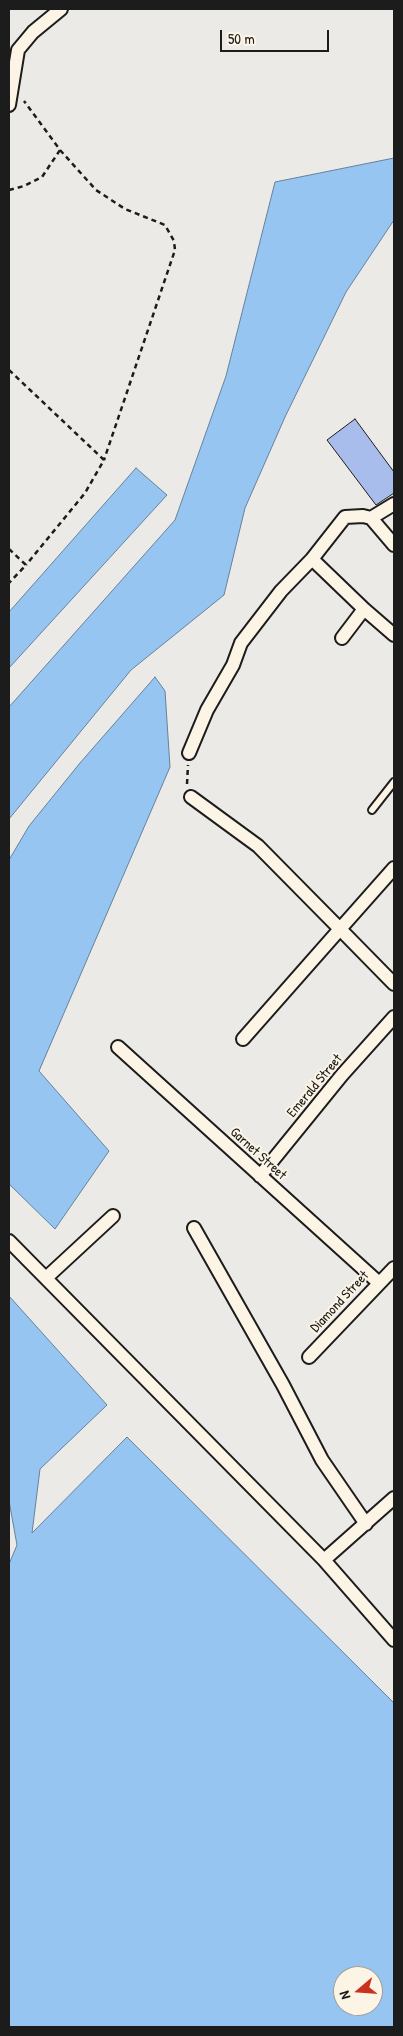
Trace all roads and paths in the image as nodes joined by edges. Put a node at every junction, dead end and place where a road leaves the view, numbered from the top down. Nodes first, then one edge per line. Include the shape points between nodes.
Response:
1 (61, 9) edge
2 (13, 51) edge
3 (12, 86) junction
4 (9, 106) edge
5 (60, 150) junction
6 (9, 190) edge
7 (9, 370) edge
8 (104, 460) junction
9 (394, 504) edge
10 (371, 518) junction
11 (394, 545) edge
12 (9, 549) edge
13 (312, 559) junction
14 (26, 565) junction
15 (9, 582) edge
16 (364, 609) junction
17 (394, 635) edge
18 (342, 638) dead end
19 (189, 753) dead end
20 (394, 782) edge
21 (191, 796) dead end
22 (372, 810) dead end
23 (394, 868) edge
24 (340, 929) junction
25 (394, 984) edge
26 (394, 1017) edge
27 (243, 1039) dead end
28 (118, 1047) dead end
29 (260, 1176) junction
30 (113, 1216) dead end
31 (194, 1228) dead end
32 (9, 1242) edge
33 (394, 1268) edge
34 (46, 1278) junction
35 (379, 1283) junction
36 (309, 1357) dead end
37 (394, 1498) edge
38 (366, 1524) junction
39 (324, 1560) junction
40 (394, 1640) edge

1 - 2 street
2 - 3 street
3 - 4 street
3 - 5 path
5 - 6 path via 42,177
5 - 8 path via 96,190 125,209 165,225 174,241 175,250
7 - 8 path
8 - 14 path via 85,493
9 - 10 street
10 - 11 street
10 - 13 street via 345,517
12 - 14 path
13 - 16 street
13 - 19 street via 281,591 241,643
14 - 15 path
16 - 17 street
16 - 18 street
20 - 22 lane
21 - 24 street via 258,846
23 - 24 street
24 - 25 street
24 - 27 street
26 - 29 street, Emerald Street
28 - 29 street, Garnet Street
29 - 35 street, Garnet Street
30 - 34 street
31 - 38 street via 322,1460
32 - 34 street
33 - 35 street, Diamond Street
34 - 39 street
35 - 36 street, Diamond Street
37 - 38 street
38 - 39 street
39 - 40 street

